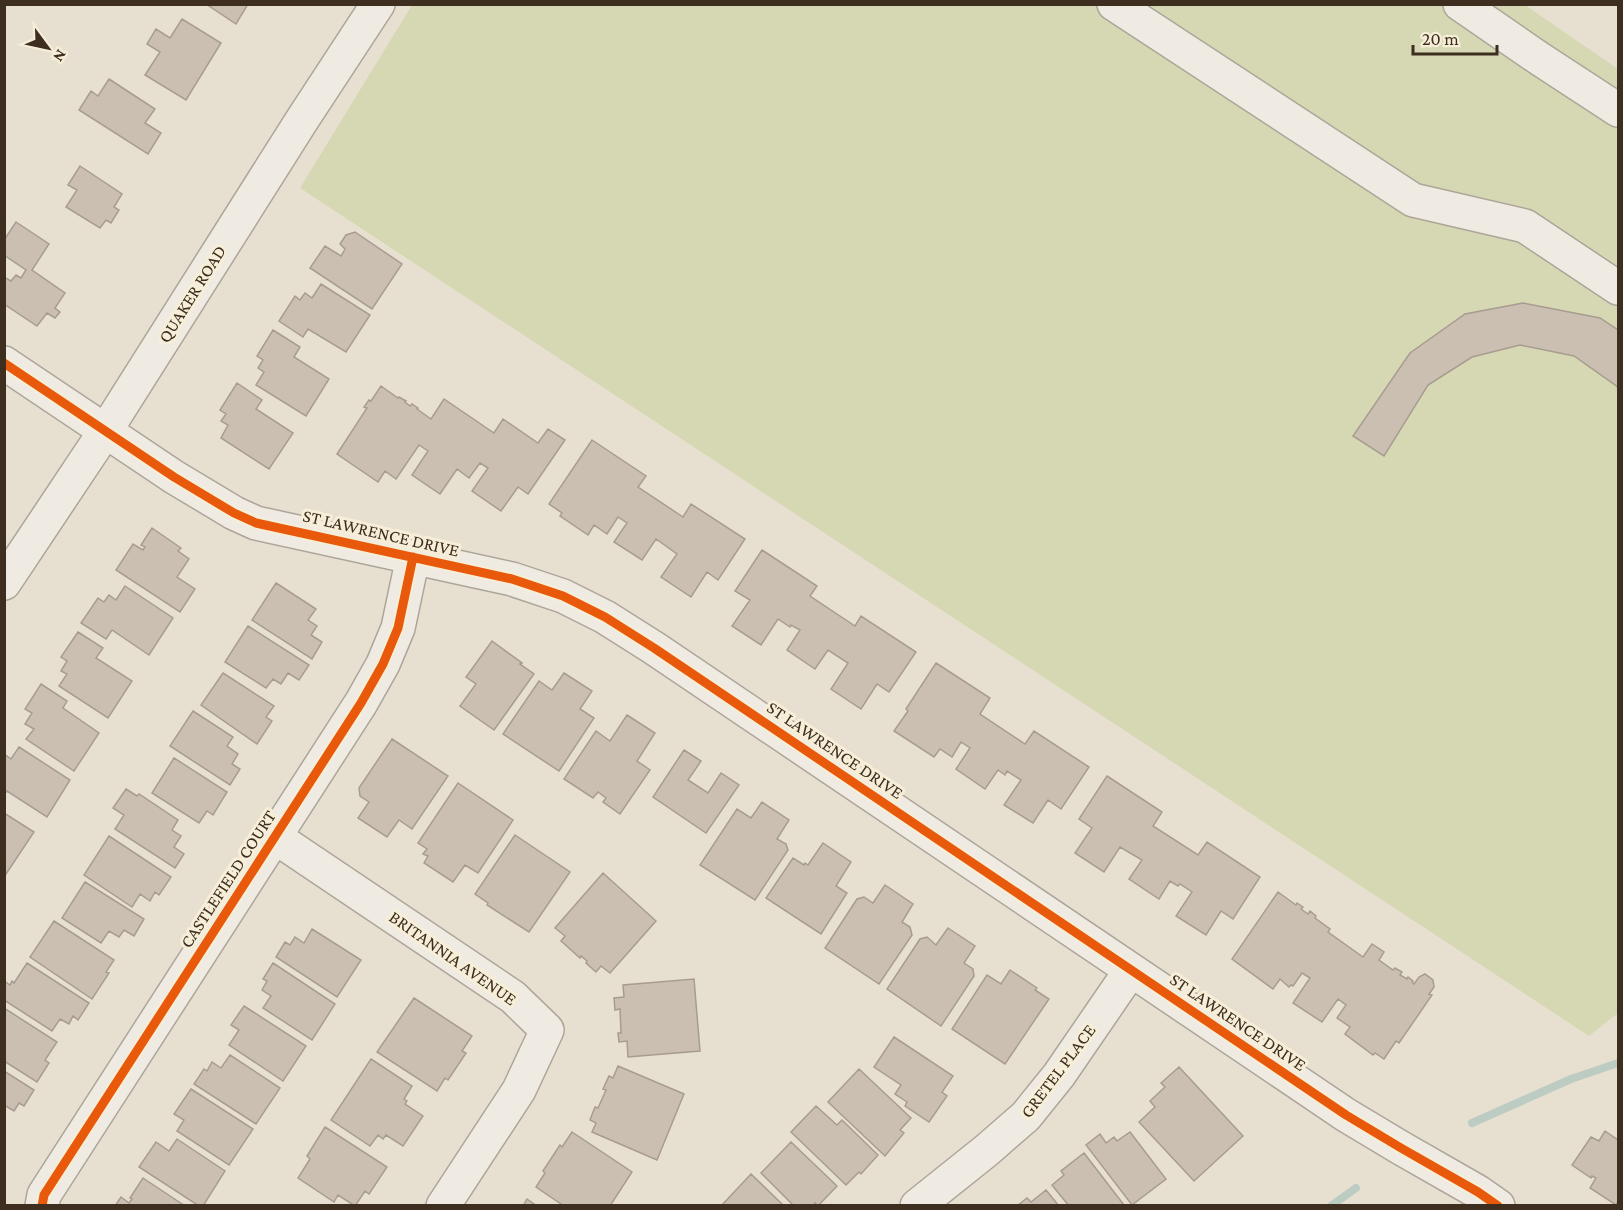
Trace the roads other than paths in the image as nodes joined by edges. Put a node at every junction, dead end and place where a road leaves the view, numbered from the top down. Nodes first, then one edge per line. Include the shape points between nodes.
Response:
1 (378, 4) edge
2 (1114, 4) edge
3 (1460, 4) edge
4 (1618, 110) edge
5 (1618, 288) edge
6 (4, 363) edge
7 (106, 430) junction
8 (413, 557) junction
9 (4, 583) edge
10 (275, 837) junction
11 (1131, 970) junction
12 (42, 1206) edge
13 (442, 1206) edge
14 (917, 1206) edge
15 (1498, 1206) edge

1 - 7 street, QUAKER ROAD
2 - 5 street via 1413,200 1525,226
3 - 4 street
6 - 7 street, ST LAWRENCE DRIVE
7 - 8 street, ST LAWRENCE DRIVE via 174,477 256,523
7 - 9 street, QUAKER ROAD
8 - 10 street, CASTLEFIELD COURT via 398,628 383,664
8 - 11 street, ST LAWRENCE DRIVE via 512,579 563,596 606,618
10 - 12 street, CASTLEFIELD COURT via 44,1196
10 - 13 street, BRITANNIA AVENUE via 513,997 547,1030 519,1090
11 - 14 street, GRETEL PLACE via 1026,1116
11 - 15 street, ST LAWRENCE DRIVE via 1346,1114

